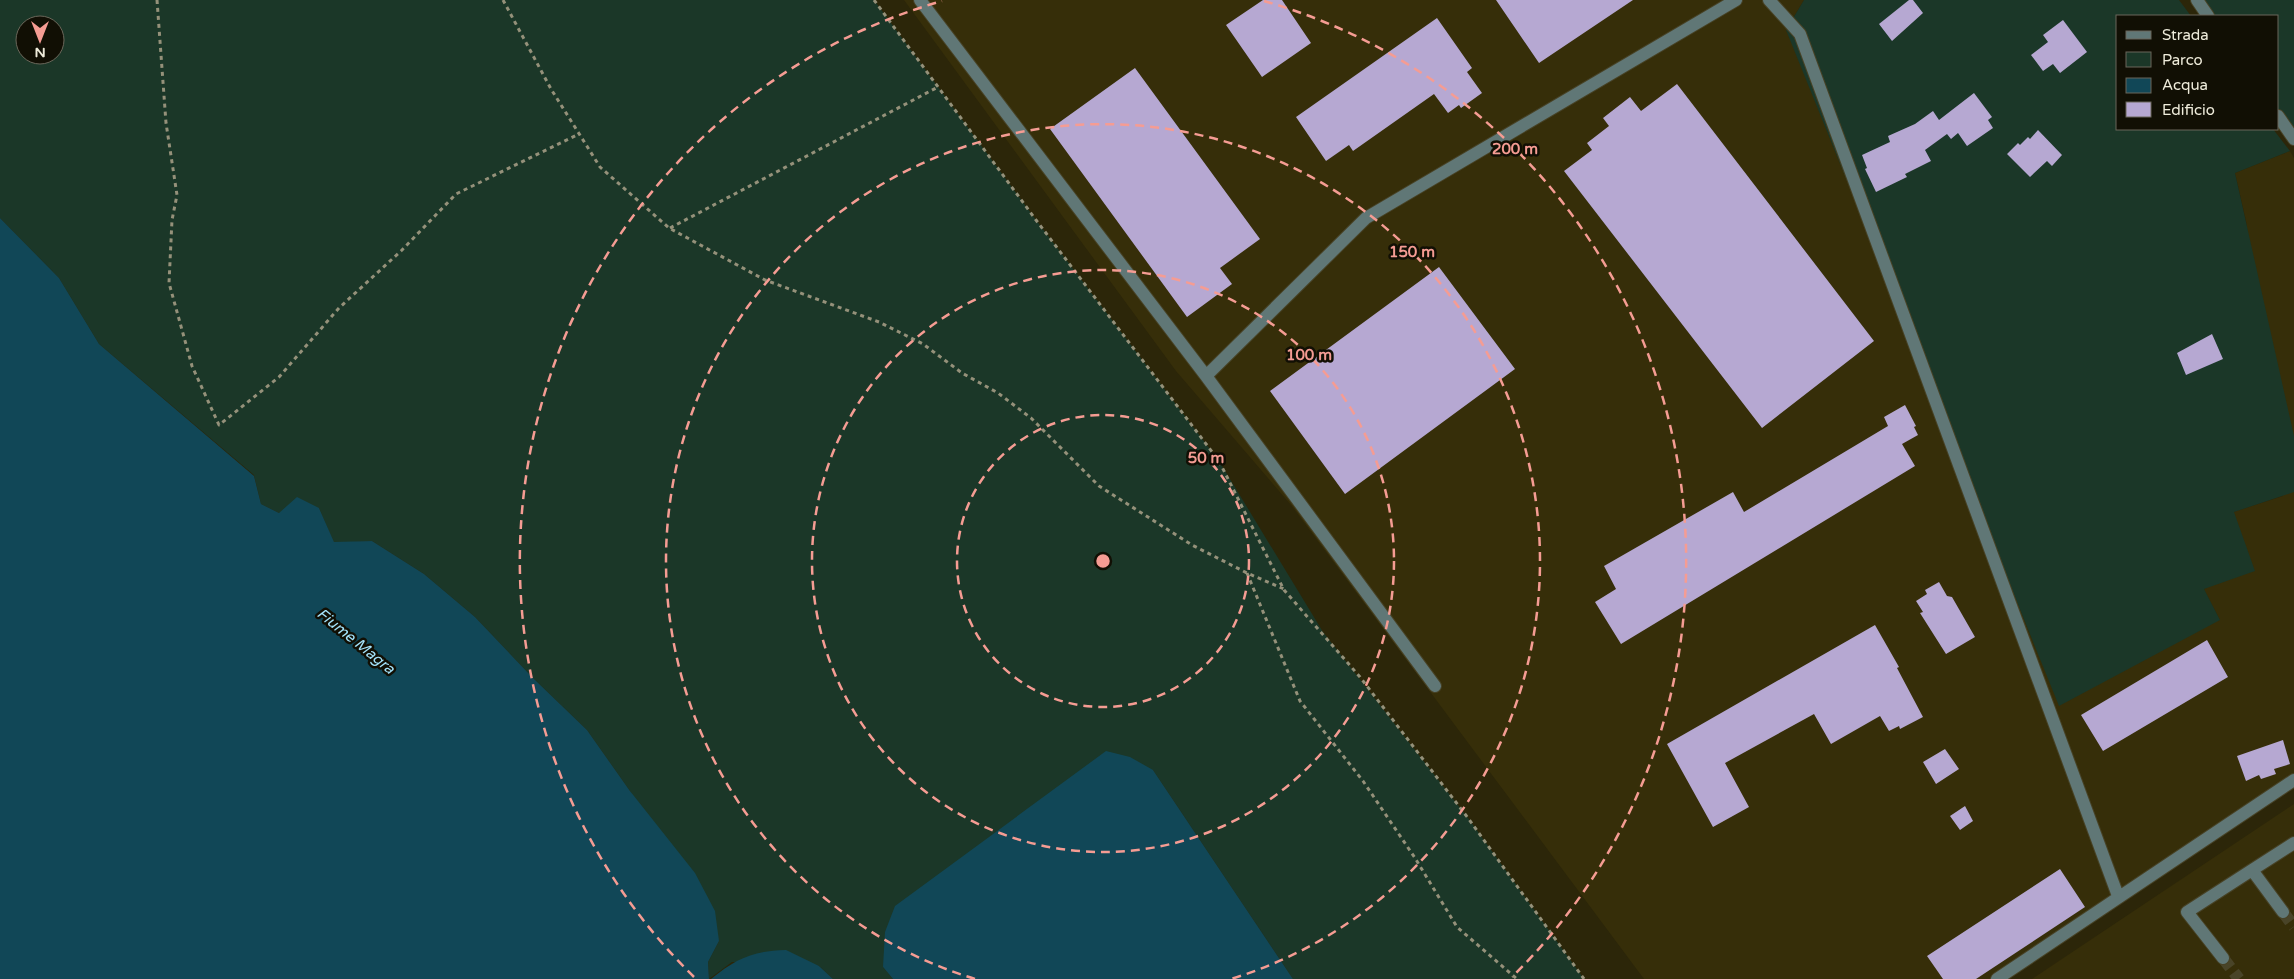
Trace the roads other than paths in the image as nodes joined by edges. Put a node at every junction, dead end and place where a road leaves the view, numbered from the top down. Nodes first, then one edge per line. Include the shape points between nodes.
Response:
1 (920, 0) edge
2 (1736, 0) edge
3 (1769, 0) edge
4 (2197, 0) edge
5 (2207, 15) edge
6 (2279, 117) edge
7 (2294, 139) edge
8 (1206, 376) junction
9 (1435, 686) dead end
10 (2294, 780) edge
11 (2294, 843) edge
12 (2252, 870) junction
13 (2118, 896) junction
14 (2283, 912) tunnel mouth
15 (2222, 958) tunnel mouth
16 (1997, 979) edge

1 - 8 street
2 - 8 street via 1366,218
3 - 13 street via 1800,34
4 - 5 street
6 - 7 street
8 - 9 street
10 - 13 street
11 - 12 street
12 - 14 street
12 - 15 street via 2187,912
13 - 16 street

